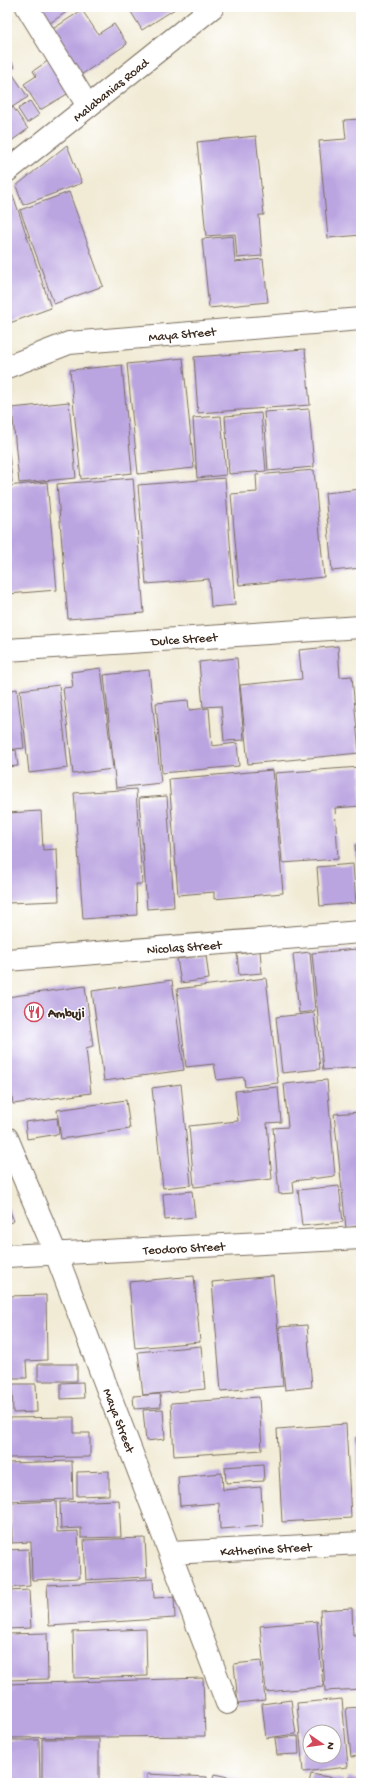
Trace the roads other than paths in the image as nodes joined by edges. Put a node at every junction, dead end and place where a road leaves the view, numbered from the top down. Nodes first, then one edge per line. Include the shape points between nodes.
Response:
1 (27, 7) edge
2 (213, 7) edge
3 (88, 106) junction
4 (7, 171) edge
5 (361, 319) edge
6 (7, 367) edge
7 (361, 627) edge
8 (7, 650) edge
9 (361, 932) edge
10 (7, 960) edge
11 (7, 1138) edge
12 (361, 1238) edge
13 (56, 1254) junction
14 (7, 1256) edge
15 (361, 1543) edge
16 (171, 1552) junction
17 (227, 1703) dead end

1 - 3 street
2 - 3 street, Malabanias Road
3 - 4 street, Malabanias Road
5 - 6 street, Maya Street via 69,343
7 - 8 street, Dulce Street
9 - 10 street, Nicolas Street
11 - 13 street, Maya Street
12 - 13 street, Teodoro Street
13 - 14 street, Teodoro Street
13 - 16 street, Maya Street
15 - 16 street, Katherine Street
16 - 17 street, Maya Street

